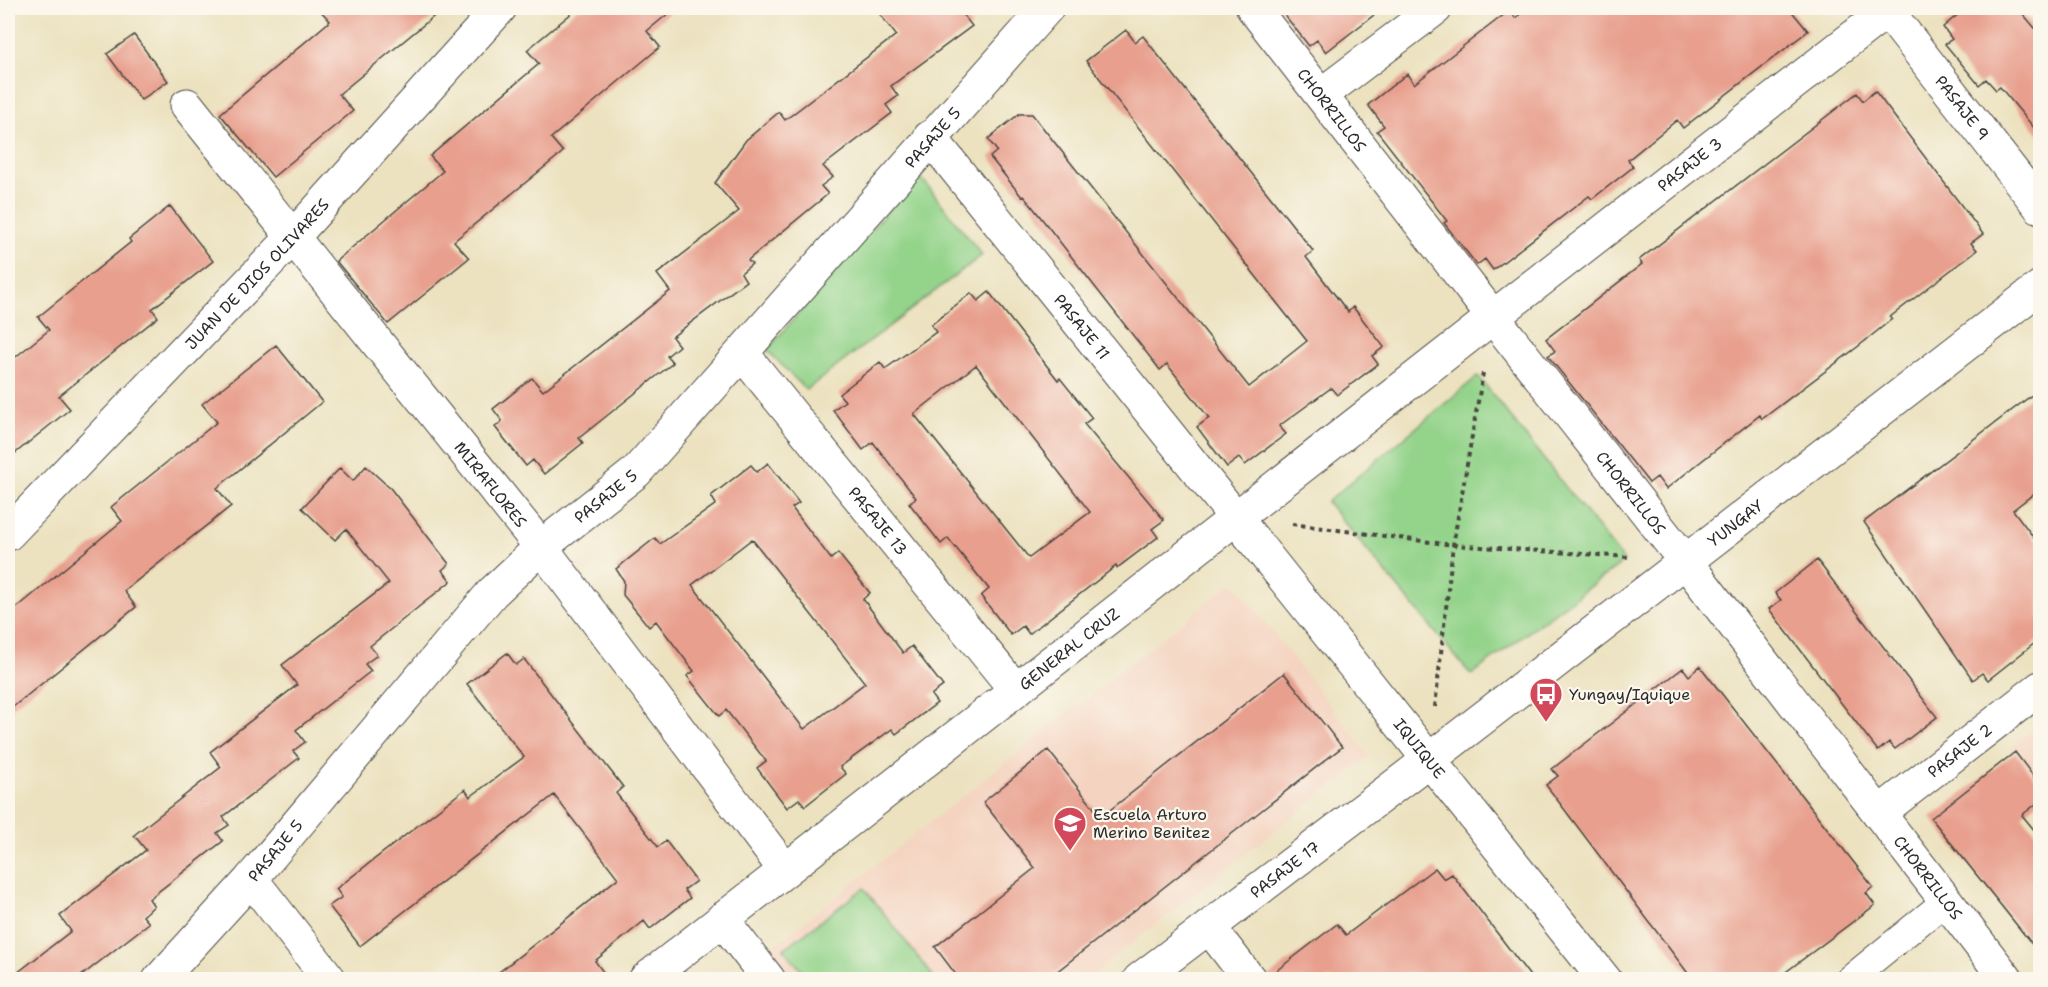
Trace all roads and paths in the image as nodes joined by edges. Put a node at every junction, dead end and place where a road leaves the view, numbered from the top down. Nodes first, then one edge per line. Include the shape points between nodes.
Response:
1 (500, 8) edge
2 (1047, 8) edge
3 (1253, 8) edge
4 (1436, 8) edge
5 (1886, 9) edge
6 (1321, 95) junction
7 (188, 105) dead end
8 (930, 137) junction
9 (2040, 207) edge
10 (292, 238) junction
11 (2040, 287) edge
12 (1493, 316) junction
13 (742, 353) junction
14 (1235, 517) junction
15 (8, 534) edge
16 (1453, 545) junction
17 (541, 547) junction
18 (1685, 561) junction
19 (2040, 688) edge
20 (1015, 689) junction
21 (1430, 759) junction
22 (1879, 813) junction
23 (784, 870) junction
24 (251, 879) junction
25 (1947, 900) junction
26 (722, 919) junction
27 (1209, 927) junction
28 (159, 980) edge
29 (330, 980) edge
30 (645, 980) edge
31 (769, 980) edge
32 (1139, 980) edge
33 (1250, 980) edge
34 (1605, 980) edge
35 (1849, 980) edge
36 (2007, 980) edge

1 - 10 street, JUAN DE DIOS OLIVARES
2 - 8 street, PASAJE 5
3 - 6 street, CHORRILLOS
4 - 6 street
5 - 9 street, PASAJE 9
5 - 12 street, PASAJE 3
6 - 12 street, CHORRILLOS
7 - 10 street, MIRAFLORES
8 - 13 street, PASAJE 5
8 - 14 street, PASAJE 11
10 - 15 street, JUAN DE DIOS OLIVARES
10 - 17 street, MIRAFLORES
11 - 18 street, YUNGAY
12 - 14 street, GENERAL CRUZ
12 - 16 path
12 - 18 street, CHORRILLOS
13 - 17 street, PASAJE 5 via 636,472
13 - 20 street, PASAJE 13
14 - 16 path
14 - 20 street, GENERAL CRUZ
14 - 21 street, IQUIQUE
16 - 18 path
16 - 21 path
17 - 23 street, MIRAFLORES
17 - 24 street, PASAJE 5 via 492,593
18 - 21 street, YUNGAY
18 - 22 street, CHORRILLOS
19 - 22 street, PASAJE 2
20 - 23 street, GENERAL CRUZ
21 - 27 street, PASAJE 17
21 - 34 street, IQUIQUE
22 - 25 street, CHORRILLOS
23 - 26 street, GENERAL CRUZ
24 - 28 street, PASAJE 5
24 - 29 street
25 - 35 street
25 - 36 street, CHORRILLOS
26 - 30 street, GENERAL CRUZ
26 - 31 street
27 - 32 street, PASAJE 17
27 - 33 street

